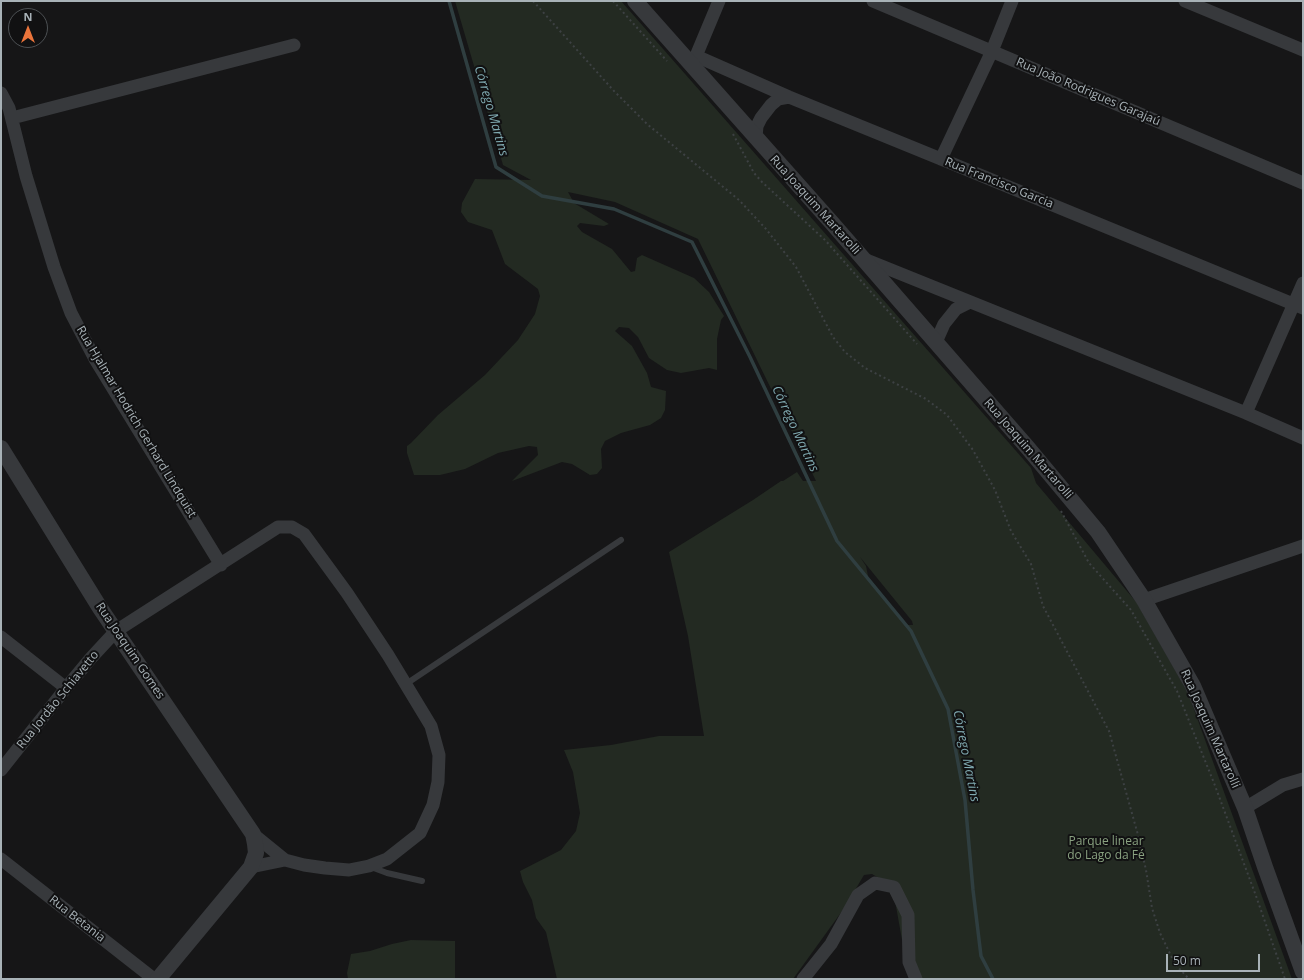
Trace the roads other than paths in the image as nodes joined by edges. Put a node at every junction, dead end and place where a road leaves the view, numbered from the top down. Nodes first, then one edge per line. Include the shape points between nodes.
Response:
1 (635, 1) edge
2 (719, 1) edge
3 (873, 1) edge
4 (1012, 1) edge
5 (1185, 1) edge
6 (294, 46) dead end
7 (1303, 50) edge
8 (992, 51) junction
9 (694, 60) junction
10 (1, 93) edge
11 (789, 97) junction
12 (7, 112) edge
13 (756, 138) junction
14 (941, 159) junction
15 (1303, 183) edge
16 (862, 258) junction
17 (1303, 283) edge
18 (970, 302) junction
19 (1298, 306) edge
20 (936, 342) junction
21 (1246, 413) junction
22 (1303, 438) edge
23 (1, 448) edge
24 (621, 540) dead end
25 (1303, 546) edge
26 (221, 565) junction
27 (1144, 600) junction
28 (116, 631) junction
29 (1, 637) edge
30 (406, 684) junction
31 (66, 688) junction
32 (1, 770) edge
33 (1303, 779) edge
34 (1245, 808) junction
35 (253, 834) junction
36 (1, 859) edge
37 (253, 860) junction
38 (285, 860) junction
39 (369, 866) junction
40 (422, 881) dead end
41 (1303, 972) edge
42 (154, 979) edge
43 (158, 979) edge
44 (803, 979) edge
45 (916, 979) edge

1 - 9 street, Rua Joaquim Martarolli
2 - 9 street
3 - 8 street, Rua João Rodrigues Garajaú
4 - 8 street
5 - 7 street
6 - 12 street
8 - 14 street
8 - 15 street, Rua João Rodrigues Garajaú
9 - 11 street, Rua Francisco Garcia
9 - 13 street, Rua Joaquim Martarolli
10 - 12 street, Rua Hjalmar Hodrich Gerhard Lindquist
11 - 13 street via 778,99 771,106 757,126
11 - 14 street, Rua Francisco Garcia
12 - 26 street, Rua Hjalmar Hodrich Gerhard Lindquist via 54,267 71,313 95,359
13 - 16 street, Rua Joaquim Martarolli
14 - 19 street, Rua Francisco Garcia
16 - 18 street
16 - 20 street, Rua Joaquim Martarolli
17 - 19 street
18 - 20 street via 956,309 944,324
18 - 21 street
19 - 21 street
20 - 27 street, Rua Joaquim Martarolli via 1098,532
21 - 22 street
23 - 28 street, Rua Joaquim Gomes
24 - 30 lane
25 - 27 street
26 - 28 street, Rua Jordão Schiavetto
26 - 30 street, Rua Jordão Schiavetto via 278,527 292,527 304,534 347,593
27 - 34 street, Rua Joaquim Martarolli via 1193,686
28 - 31 street, Rua Jordão Schiavetto
28 - 35 street, Rua Joaquim Gomes
29 - 31 street
30 - 39 street, Rua Jordão Schiavetto via 431,726 440,755 438,782 433,805 420,833 387,859
31 - 32 street, Rua Jordão Schiavetto
33 - 34 street via 1283,785
34 - 41 street, Rua Joaquim Martarolli
35 - 37 street, Rua Joaquim Gomes
35 - 38 street
36 - 42 street, Rua Betania
37 - 38 street
37 - 43 street
38 - 39 street, Rua Jordão Schiavetto via 304,865 350,870
39 - 40 lane
44 - 45 street via 831,944 858,895 875,883 894,887 908,915 909,962

